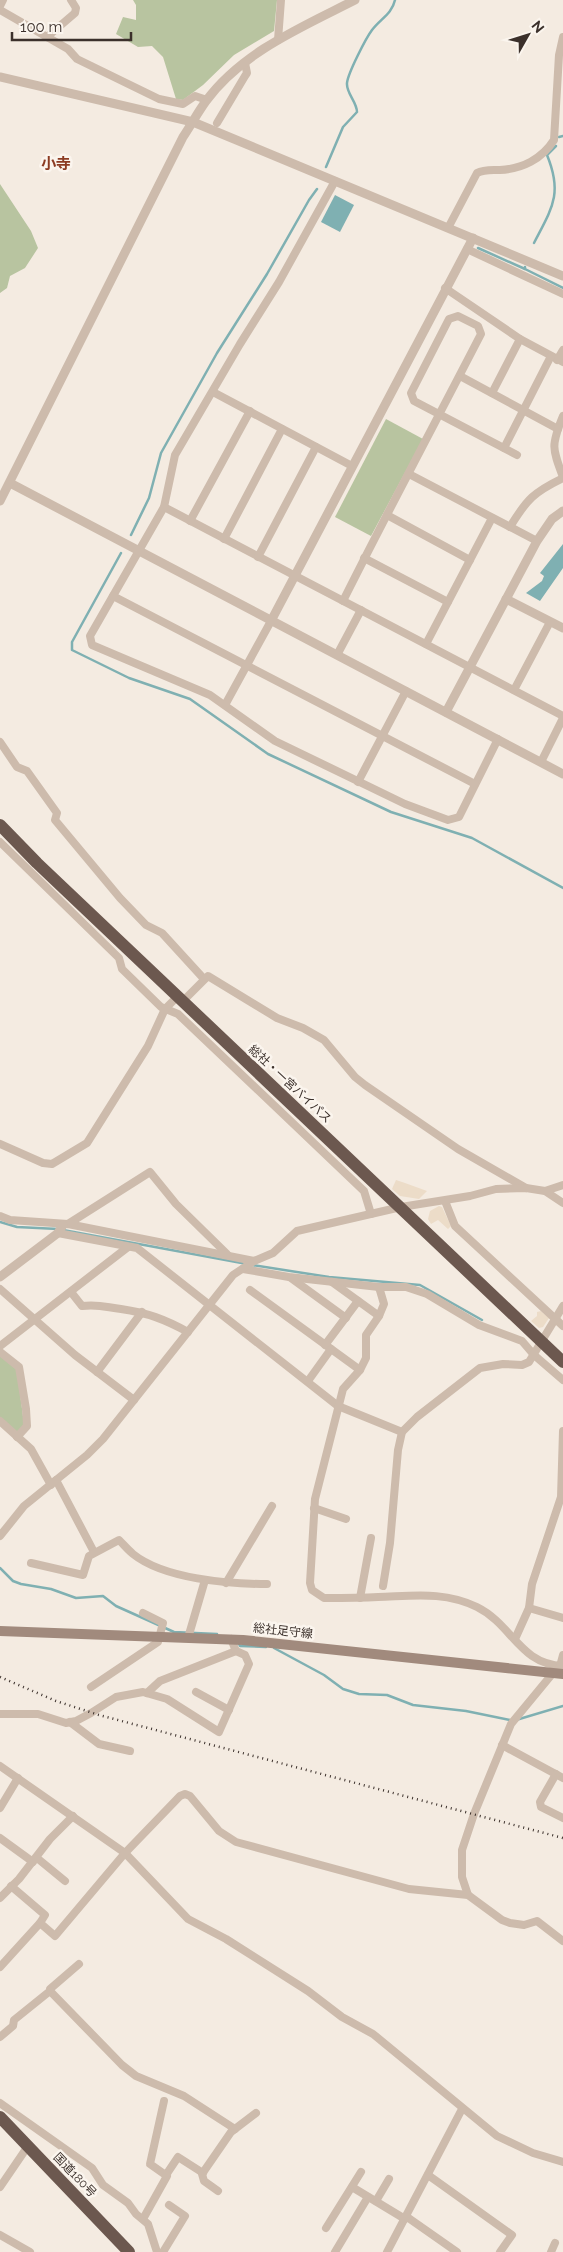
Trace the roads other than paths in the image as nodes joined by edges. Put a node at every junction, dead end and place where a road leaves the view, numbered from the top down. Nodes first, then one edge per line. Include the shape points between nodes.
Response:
1 (3, 0) edge
2 (71, 0) edge
3 (281, 0) edge
4 (355, 0) edge
5 (0, 8) edge
6 (48, 37) junction
7 (563, 37) edge
8 (278, 40) junction
9 (245, 63) junction
10 (0, 76) edge
11 (207, 100) junction
12 (193, 122) junction
13 (217, 123) dead end
14 (563, 139) edge
15 (554, 140) junction
16 (334, 181) junction
17 (448, 228) junction
18 (473, 238) junction
19 (467, 249) junction
20 (561, 285) edge
21 (445, 288) junction
22 (520, 339) junction
23 (563, 350) edge
24 (557, 360) edge
25 (460, 376) junction
26 (212, 392) junction
27 (492, 394) junction
28 (523, 410) junction
29 (250, 411) junction
30 (440, 414) junction
31 (563, 416) edge
32 (282, 428) junction
33 (558, 429) junction
34 (316, 447) junction
35 (504, 448) junction
36 (517, 455) dead end
37 (352, 466) junction
38 (408, 474) junction
39 (563, 477) edge
40 (10, 483) junction
41 (0, 501) edge
42 (164, 508) junction
43 (563, 511) edge
44 (387, 515) junction
45 (492, 518) junction
46 (190, 521) junction
47 (510, 527) junction
48 (224, 539) junction
49 (536, 541) junction
50 (138, 551) junction
51 (258, 557) junction
52 (364, 558) junction
53 (470, 560) junction
54 (295, 576) junction
55 (113, 596) junction
56 (506, 599) junction
57 (343, 601) junction
58 (448, 602) junction
59 (361, 610) junction
60 (271, 621) junction
61 (550, 622) junction
62 (563, 628) edge
63 (426, 644) junction
64 (337, 655) junction
65 (248, 666) junction
66 (470, 667) junction
67 (514, 690) junction
68 (406, 691) junction
69 (226, 705) junction
70 (446, 712) junction
71 (563, 717) edge
72 (383, 736) junction
73 (498, 739) junction
74 (0, 742) edge
75 (541, 762) junction
76 (563, 774) edge
77 (358, 782) junction
78 (475, 784) junction
79 (0, 825) edge
80 (0, 842) edge
81 (204, 978) junction
82 (181, 999) junction
83 (165, 1009) junction
84 (0, 1144) edge
85 (563, 1185) edge
86 (526, 1188) junction
87 (545, 1191) junction
88 (445, 1201) junction
89 (563, 1203) edge
90 (400, 1207) junction
91 (371, 1214) junction
92 (0, 1216) edge
93 (62, 1229) junction
94 (128, 1247) junction
95 (228, 1255) junction
96 (248, 1264) junction
97 (289, 1276) junction
98 (0, 1277) edge
99 (330, 1281) junction
100 (379, 1287) junction
101 (0, 1289) edge
102 (250, 1290) dead end
103 (71, 1292) junction
104 (358, 1301) junction
105 (209, 1305) junction
106 (563, 1306) edge
107 (142, 1312) junction
108 (379, 1316) junction
109 (346, 1318) junction
110 (556, 1318) junction
111 (36, 1320) junction
112 (563, 1326) edge
113 (188, 1332) junction
114 (542, 1342) junction
115 (0, 1346) edge
116 (328, 1347) junction
117 (0, 1352) edge
118 (534, 1355) junction
119 (563, 1362) edge
120 (360, 1370) junction
121 (97, 1372) junction
122 (563, 1380) edge
123 (308, 1381) junction
124 (134, 1400) junction
125 (338, 1406) junction
126 (2, 1426) edge
127 (563, 1431) edge
128 (402, 1432) junction
129 (18, 1437) junction
130 (54, 1482) junction
131 (272, 1506) dead end
132 (314, 1508) junction
133 (346, 1520) dead end
134 (0, 1536) edge
135 (371, 1538) dead end
136 (94, 1552) junction
137 (31, 1563) dead end
138 (205, 1580) junction
139 (226, 1582) junction
140 (268, 1584) dead end
141 (383, 1586) dead end
142 (360, 1598) junction
143 (529, 1608) junction
144 (143, 1613) dead end
145 (563, 1618) edge
146 (0, 1631) edge
147 (159, 1637) junction
148 (188, 1638) junction
149 (231, 1639) junction
150 (515, 1640) junction
151 (236, 1651) junction
152 (563, 1655) edge
153 (559, 1671) edge
154 (91, 1687) dead end
155 (147, 1692) junction
156 (196, 1692) dead end
157 (228, 1710) junction
158 (0, 1714) edge
159 (70, 1722) junction
160 (502, 1745) junction
161 (130, 1751) dead end
162 (0, 1766) edge
163 (560, 1776) edge
164 (18, 1778) junction
165 (0, 1808) edge
166 (73, 1816) junction
167 (563, 1818) edge
168 (0, 1838) edge
169 (125, 1853) junction
170 (35, 1860) junction
171 (65, 1881) dead end
172 (11, 1886) junction
173 (468, 1895) junction
174 (0, 1898) edge
175 (40, 1923) junction
176 (563, 1941) edge
177 (79, 1964) dead end
178 (0, 1967) edge
179 (50, 1991) junction
180 (0, 2037) edge
181 (164, 2101) dead end
182 (0, 2104) edge
183 (462, 2108) junction
184 (256, 2113) dead end
185 (0, 2117) edge
186 (235, 2129) junction
187 (28, 2146) junction
188 (563, 2162) edge
189 (361, 2172) dead end
190 (203, 2173) junction
191 (166, 2175) junction
192 (428, 2175) junction
193 (390, 2179) dead end
194 (352, 2187) junction
195 (0, 2188) edge
196 (218, 2191) dead end
197 (368, 2197) junction
198 (376, 2202) junction
199 (169, 2205) dead end
200 (406, 2218) junction
201 (143, 2219) junction
202 (326, 2228) dead end
203 (0, 2235) edge
204 (555, 2243) dead end
205 (30, 2252) edge
206 (130, 2252) edge
207 (157, 2252) edge
208 (163, 2252) edge
209 (335, 2252) edge
210 (387, 2252) edge
211 (457, 2252) edge
212 (500, 2252) edge
213 (551, 2252) edge

1 - 5 street
2 - 6 street via 75,12
3 - 8 street
4 - 8 street
5 - 6 street
6 - 11 street via 78,59 159,99 183,104 195,96
7 - 15 street
8 - 9 street
9 - 11 street
9 - 13 street via 247,73
10 - 12 street
11 - 12 street
12 - 16 street
12 - 40 street
14 - 15 street
15 - 17 street via 522,167 476,173
16 - 17 street
16 - 26 street via 279,282
17 - 18 street
18 - 19 street
18 - 20 street
19 - 20 street
19 - 21 street
21 - 22 street
21 - 37 street
22 - 24 street
22 - 27 street
23 - 24 street
24 - 28 street
25 - 27 street
25 - 30 street
25 - 30 street via 481,334 478,326 458,316 449,319 411,393 414,401
26 - 29 street
26 - 42 street via 175,455
27 - 28 street
28 - 33 street
28 - 35 street
29 - 32 street
29 - 46 street
30 - 35 street
30 - 38 street
31 - 33 street
32 - 34 street
32 - 48 street
33 - 39 street via 553,452
34 - 37 street
34 - 51 street
35 - 36 street
37 - 54 street
38 - 44 street
38 - 45 street
39 - 47 street via 534,493
40 - 41 street
40 - 50 street
42 - 46 street
42 - 50 street
43 - 49 street via 552,519
44 - 52 street
44 - 53 street
45 - 47 street
45 - 53 street
46 - 48 street
47 - 49 street
48 - 51 street
49 - 56 street
50 - 55 street
50 - 60 street
51 - 54 street
52 - 57 street
52 - 58 street
53 - 58 street
54 - 57 street
54 - 60 street
55 - 65 street
55 - 69 street via 90,636 92,645 210,695
56 - 61 street
56 - 66 street
57 - 59 street
58 - 63 street
59 - 63 street
59 - 64 street
60 - 64 street
60 - 65 street
61 - 62 street
61 - 67 street
63 - 66 street
64 - 68 street
65 - 69 street
65 - 72 street
66 - 67 street
66 - 70 street
67 - 71 street
68 - 70 street
68 - 72 street
69 - 77 street via 274,742
70 - 73 street
71 - 75 street
72 - 77 street
72 - 78 street
73 - 75 street
73 - 78 street
74 - 81 street via 17,767 27,771 57,813 55,820 96,870 146,925 162,933
75 - 76 street
77 - 78 street via 448,820 459,817
79 - 82 highway, 総社・一宮バイパス
80 - 83 street via 119,958 122,969
81 - 82 street
81 - 86 street via 208,976 277,1018 324,1040 365,1085 458,1149
82 - 83 street
82 - 90 highway, 総社・一宮バイパス
83 - 84 street via 148,1046 87,1143 52,1164
83 - 91 street via 178,1014 364,1191
85 - 87 street
86 - 87 street
86 - 88 street via 496,1190
87 - 89 street
88 - 90 street
88 - 110 street via 455,1226 538,1305
90 - 91 street
90 - 114 highway, 総社・一宮バイパス
91 - 96 street via 297,1231 273,1252
92 - 93 street
93 - 94 street
93 - 95 street
93 - 95 street via 150,1172 176,1204
93 - 98 street
94 - 103 street
94 - 105 street via 137,1248
95 - 96 street
96 - 97 street
96 - 105 street via 232,1275
97 - 99 street
97 - 109 street
99 - 100 street
99 - 104 street
100 - 108 street via 384,1304
100 - 118 street via 406,1287 427,1294 479,1325 522,1341
101 - 111 street
102 - 116 street
103 - 107 street via 82,1306 98,1304
103 - 111 street
104 - 108 street
104 - 109 street
105 - 113 street
105 - 123 street
106 - 110 street
107 - 113 street
107 - 121 street
108 - 120 street via 366,1335 366,1358
109 - 116 street
110 - 112 street
110 - 114 street
111 - 115 street
111 - 121 street
113 - 124 street
114 - 118 street
114 - 119 highway, 総社・一宮バイパス
116 - 120 street
116 - 123 street
117 - 129 street via 19,1367 26,1426
118 - 122 street
118 - 128 street via 522,1365 480,1368
120 - 125 street via 343,1389
121 - 124 street
123 - 125 street
124 - 130 street via 103,1439
125 - 128 street
125 - 132 street
126 - 129 street
127 - 143 street via 561,1497 532,1584
128 - 141 street
129 - 130 street via 31,1449
130 - 134 street via 24,1506
130 - 136 street
131 - 139 street
132 - 133 street
132 - 142 street via 312,1590 324,1598
135 - 142 street
136 - 137 street via 89,1556 83,1575
136 - 138 street via 119,1540 152,1566
138 - 139 street
138 - 148 street
139 - 140 street
142 - 150 street via 442,1595 493,1617
143 - 145 street
143 - 150 street
144 - 147 street via 163,1623
146 - 147 main road, 総社足守線
147 - 148 main road, 総社足守線
147 - 154 street via 158,1642
148 - 149 main road, 総社足守線
149 - 151 street
149 - 153 main road, 総社足守線
150 - 153 street via 534,1658
151 - 155 street via 160,1681
151 - 157 street via 245,1655 249,1664
152 - 153 street
153 - 160 street via 516,1715
155 - 157 street via 167,1699 219,1732
155 - 159 street via 116,1697
156 - 157 street
158 - 159 street via 38,1714
159 - 161 street via 99,1744
160 - 163 street
160 - 173 street via 462,1850 462,1877
162 - 164 street
163 - 167 street via 540,1802 541,1807
164 - 165 street
164 - 166 street
166 - 169 street
166 - 170 street
168 - 170 street
169 - 173 street via 185,1794 218,1831 236,1842 409,1890
169 - 175 street via 55,1936
169 - 183 street via 188,1919 226,1939 308,1991 342,2017 373,2034
170 - 171 street
170 - 172 street
172 - 174 street
172 - 175 street via 45,1915
173 - 176 street via 502,1920 524,1925 537,1921
175 - 178 street
177 - 179 street
179 - 180 street via 14,2020 13,2026
179 - 186 street via 136,2076 184,2096
181 - 191 street via 150,2164
182 - 201 street via 92,2168 103,2185
183 - 188 street via 497,2136 533,2153
183 - 192 street
184 - 186 street
185 - 187 highway, 国道180号
186 - 190 street
187 - 195 street
187 - 206 highway, 国道180号
189 - 194 street
190 - 191 street via 178,2157
190 - 196 street via 204,2181
191 - 201 street
192 - 200 street
192 - 212 street via 512,2235
193 - 198 street
194 - 197 street
194 - 202 street
197 - 198 street
197 - 209 street
198 - 200 street
199 - 208 street via 184,2216
200 - 210 street
200 - 211 street
201 - 207 street via 151,2229
203 - 205 street
204 - 213 street

